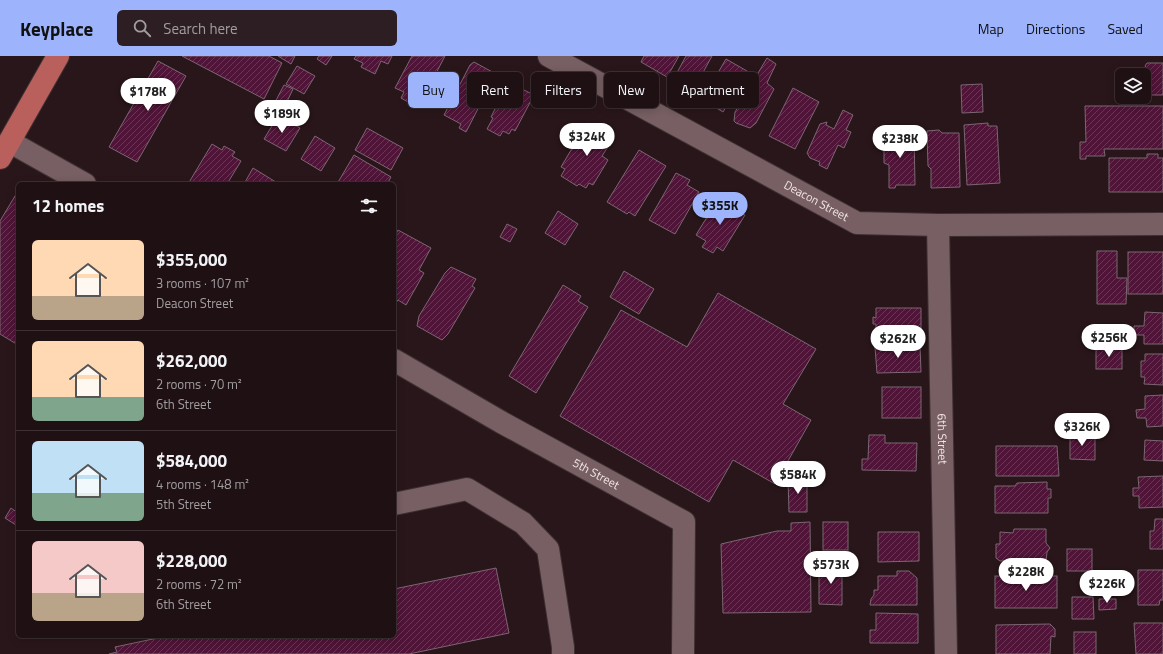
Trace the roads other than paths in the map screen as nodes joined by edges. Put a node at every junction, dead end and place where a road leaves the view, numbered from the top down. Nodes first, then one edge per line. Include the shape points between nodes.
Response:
1 (58, 56) edge
2 (549, 56) edge
3 (5, 150) edge
4 (80, 182) edge
5 (1163, 224) edge
6 (938, 225) junction
7 (396, 361) edge
8 (396, 504) edge
9 (562, 654) edge
10 (683, 654) edge
11 (946, 654) edge

1 - 3 main road
2 - 6 street, Deacon Street via 856,223
3 - 4 street
5 - 6 street, Deacon Street
6 - 11 street, 6th Street
7 - 10 street, 5th Street via 684,522
8 - 9 street via 468,489 523,523 548,549

